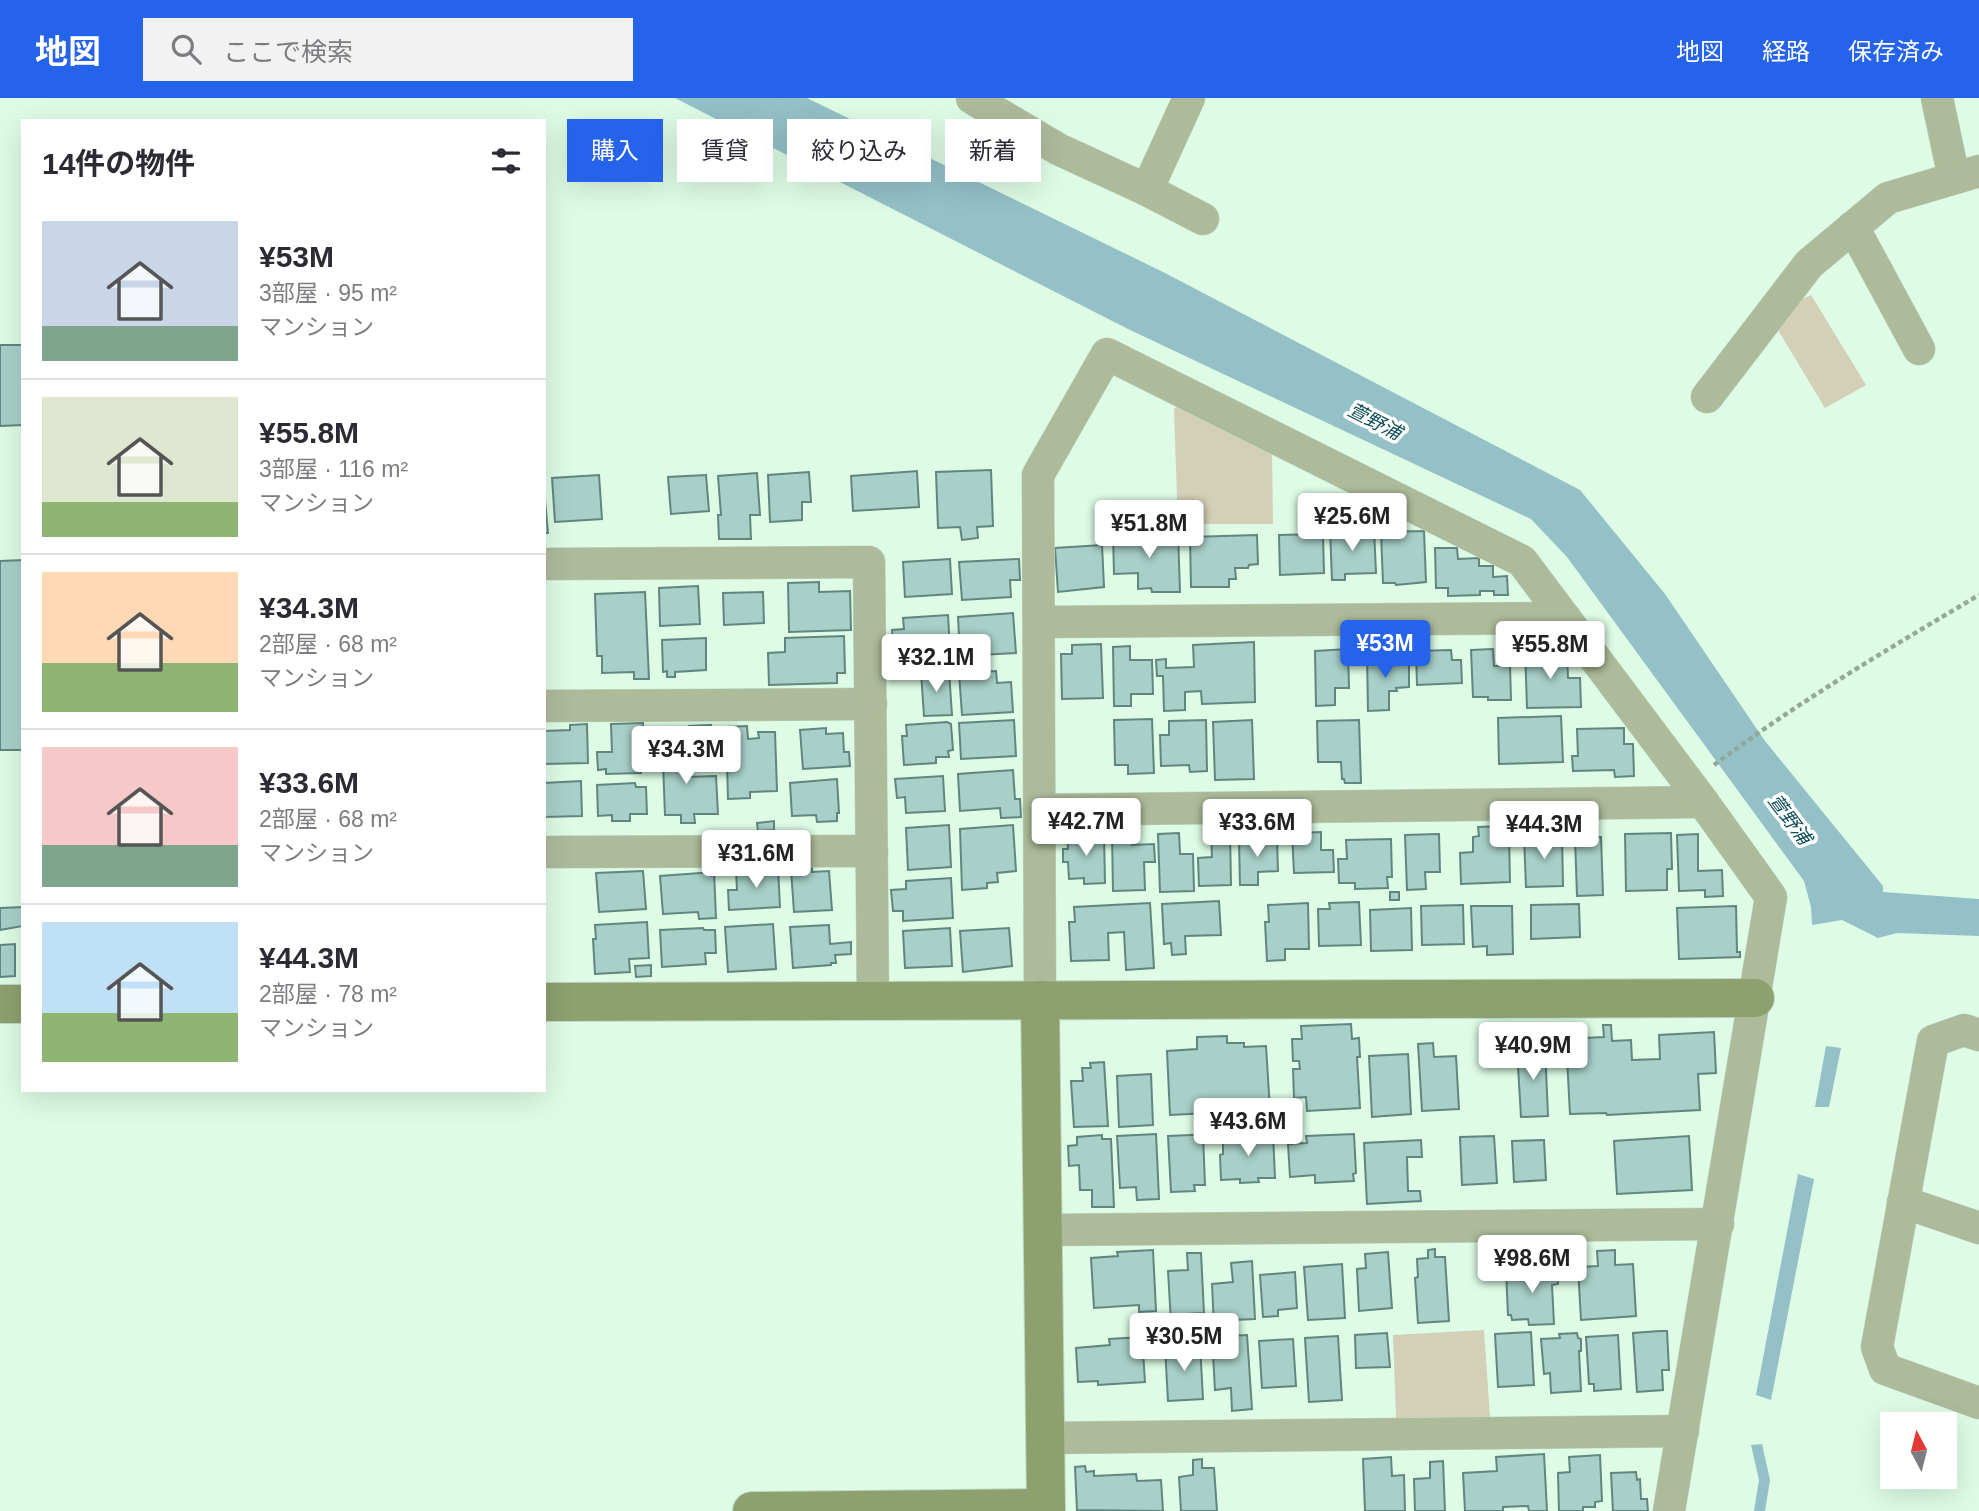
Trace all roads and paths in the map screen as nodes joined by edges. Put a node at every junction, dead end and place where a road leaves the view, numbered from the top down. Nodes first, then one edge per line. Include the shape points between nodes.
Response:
1 (1189, 98) edge
2 (1937, 98) edge
3 (975, 99) edge
4 (1967, 174) edge
5 (1147, 190) junction
6 (1203, 219) dead end
7 (1853, 227) junction
8 (1919, 349) dead end
9 (1707, 397) dead end
10 (546, 564) edge
11 (1979, 595) edge
12 (1565, 618) junction
13 (1039, 622) junction
14 (871, 704) junction
15 (546, 706) edge
16 (1707, 771) dead end
17 (1703, 802) junction
18 (1040, 810) junction
19 (872, 850) junction
20 (546, 852) edge
21 (1755, 998) junction
22 (1040, 1000) junction
23 (873, 1001) junction
24 (546, 1002) edge
25 (0, 1004) edge
26 (21, 1004) edge
27 (1979, 1035) edge
28 (1903, 1202) junction
29 (1717, 1224) junction
30 (1979, 1228) edge
31 (1043, 1230) junction
32 (1979, 1403) edge
33 (1683, 1431) junction
34 (1045, 1438) junction
35 (1046, 1509) edge
36 (752, 1511) edge
37 (1670, 1511) edge

1 - 5 street
2 - 4 street
3 - 5 street via 1058,149
4 - 7 street via 1888,198
5 - 6 street
7 - 8 street
7 - 9 street via 1809,264
10 - 14 street via 869,562
11 - 16 path via 1762,729
12 - 13 street
12 - 13 street via 1522,561 1107,354 1038,475
12 - 17 street
13 - 18 street
14 - 15 street
14 - 19 street
17 - 18 street
17 - 21 street via 1771,897
18 - 22 street
19 - 20 street
19 - 23 street
21 - 22 street
21 - 29 street
22 - 23 street
22 - 31 street
23 - 24 street
25 - 26 street
27 - 28 street via 1964,1030 1933,1041
28 - 30 street
28 - 32 street via 1877,1346 1885,1369
29 - 31 street
29 - 33 street
31 - 34 street
33 - 34 street
33 - 37 street
34 - 35 street
35 - 36 street

